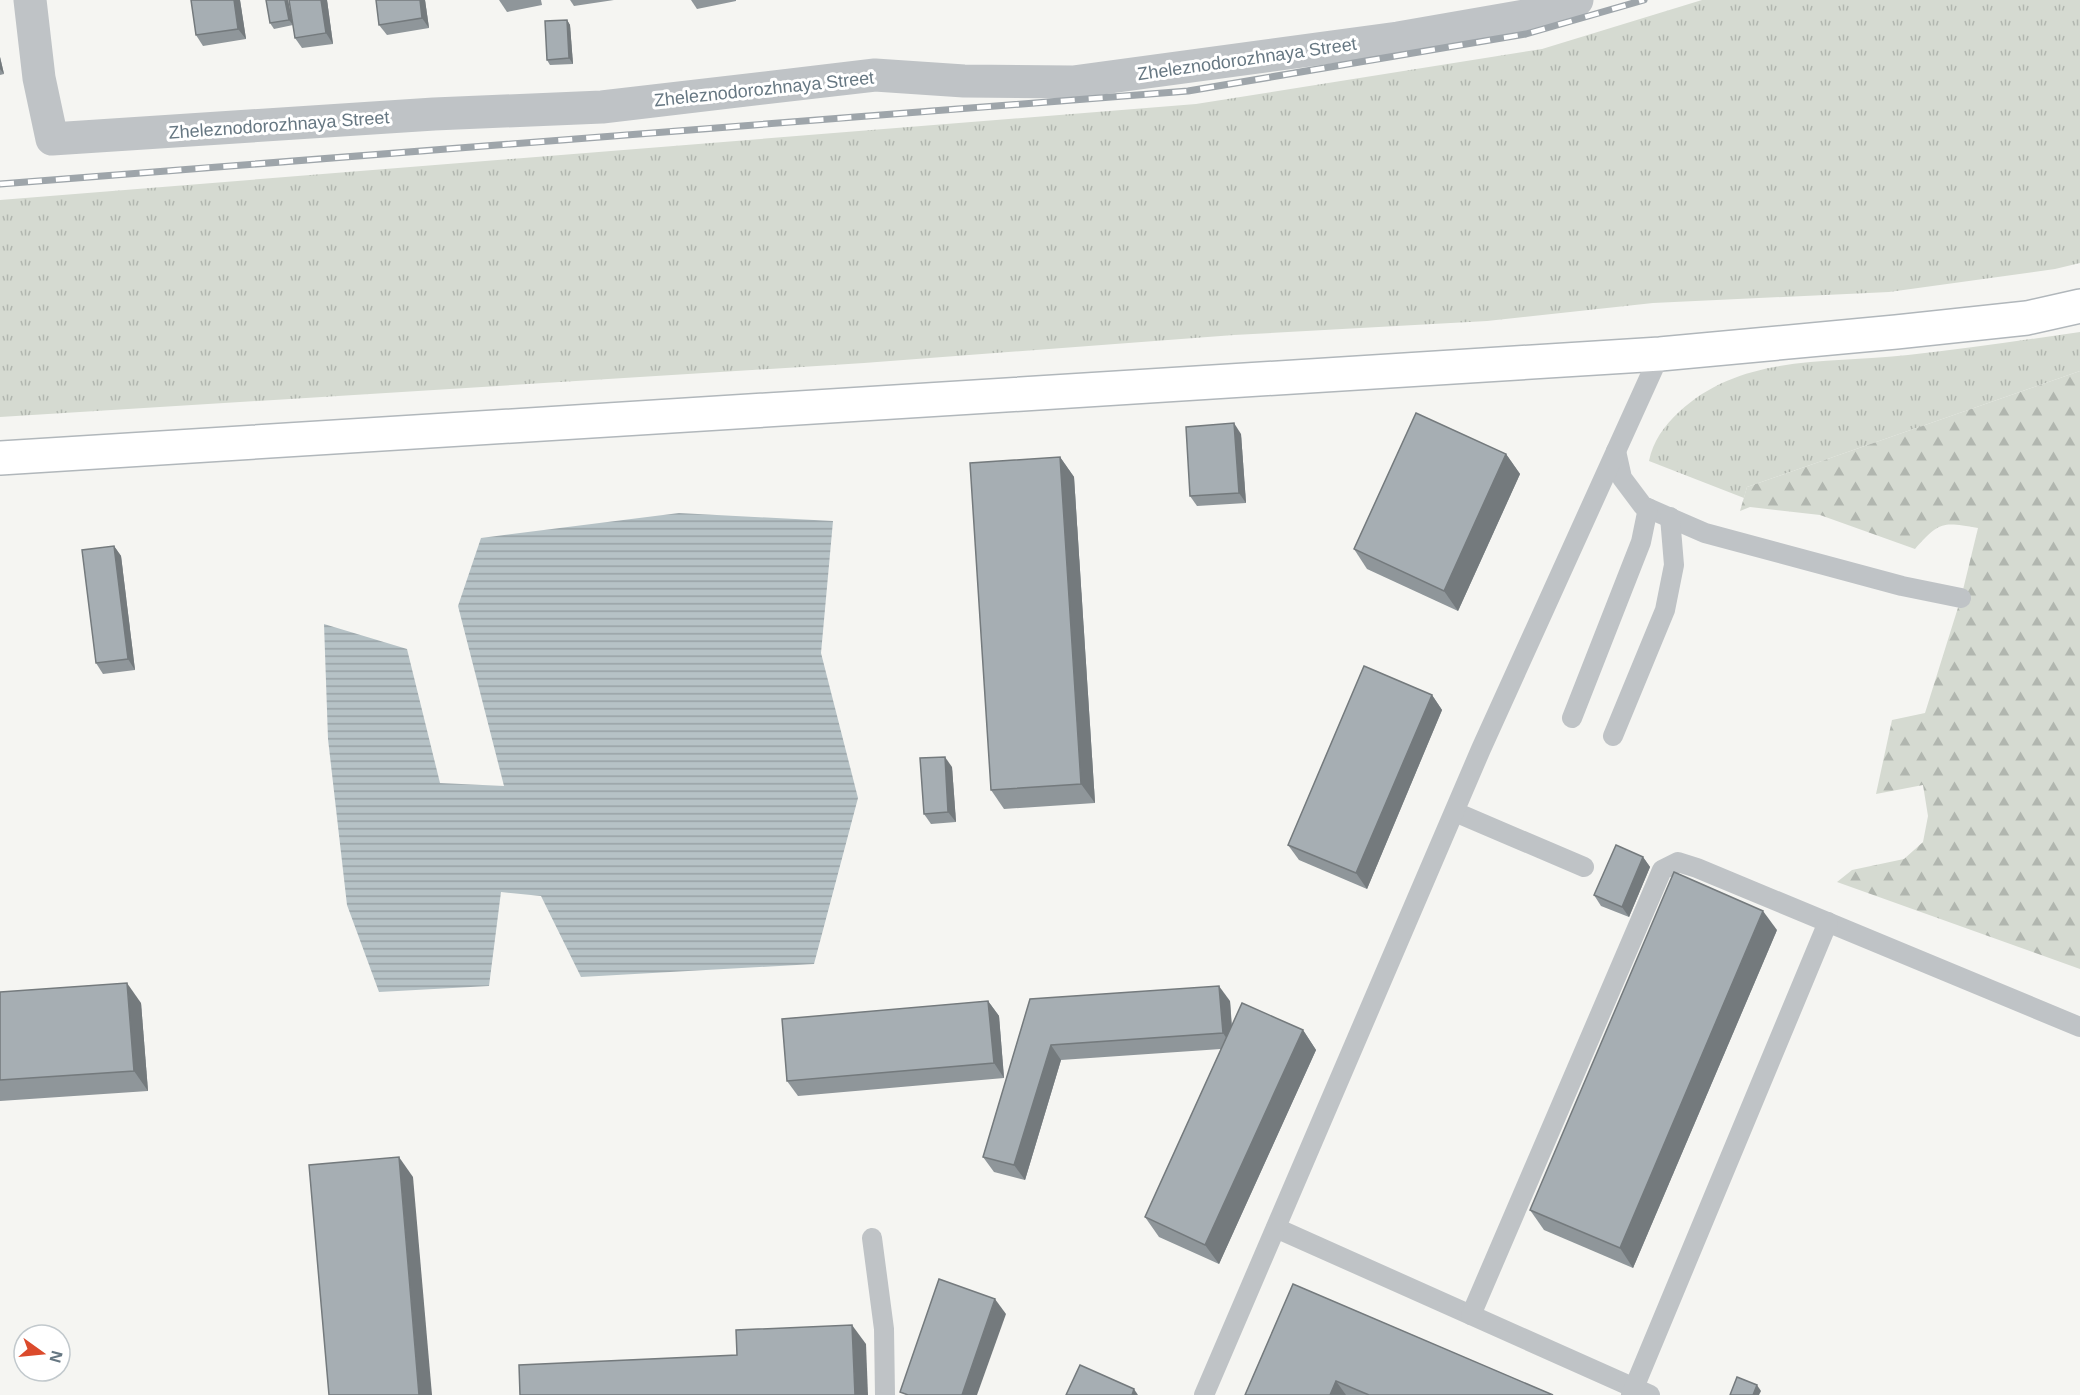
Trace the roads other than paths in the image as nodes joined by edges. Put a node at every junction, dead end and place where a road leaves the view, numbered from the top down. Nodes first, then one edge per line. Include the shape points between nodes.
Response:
1 (30, 0) edge
2 (1577, 0) edge
3 (2080, 306) edge
4 (1660, 354) junction
5 (1616, 451) junction
6 (0, 458) edge
7 (1648, 508) junction
8 (1670, 517) junction
9 (1961, 598) dead end
10 (1572, 718) dead end
11 (1613, 736) dead end
12 (1455, 812) junction
13 (1584, 867) dead end
14 (1828, 922) junction
15 (2080, 1027) edge
16 (1276, 1227) junction
17 (872, 1238) dead end
18 (1471, 1315) junction
19 (1638, 1392) edge
20 (885, 1395) edge
21 (1204, 1395) edge

1 - 2 street, Zheleznodorozhnaya Street via 39,78 52,139 603,106 875,75 1072,82 1398,38 1536,14
3 - 4 main road via 2027,318
4 - 5 lane
4 - 6 main road
5 - 7 lane via 1622,478
5 - 12 lane
7 - 8 lane
7 - 10 lane via 1641,542
8 - 9 lane via 1705,533
8 - 11 lane via 1674,565 1665,610
12 - 13 lane
12 - 16 lane
14 - 15 lane
14 - 18 lane via 1688,864 1678,861 1662,870
14 - 19 lane
16 - 18 lane
16 - 21 lane
17 - 20 lane via 884,1329
18 - 19 lane

